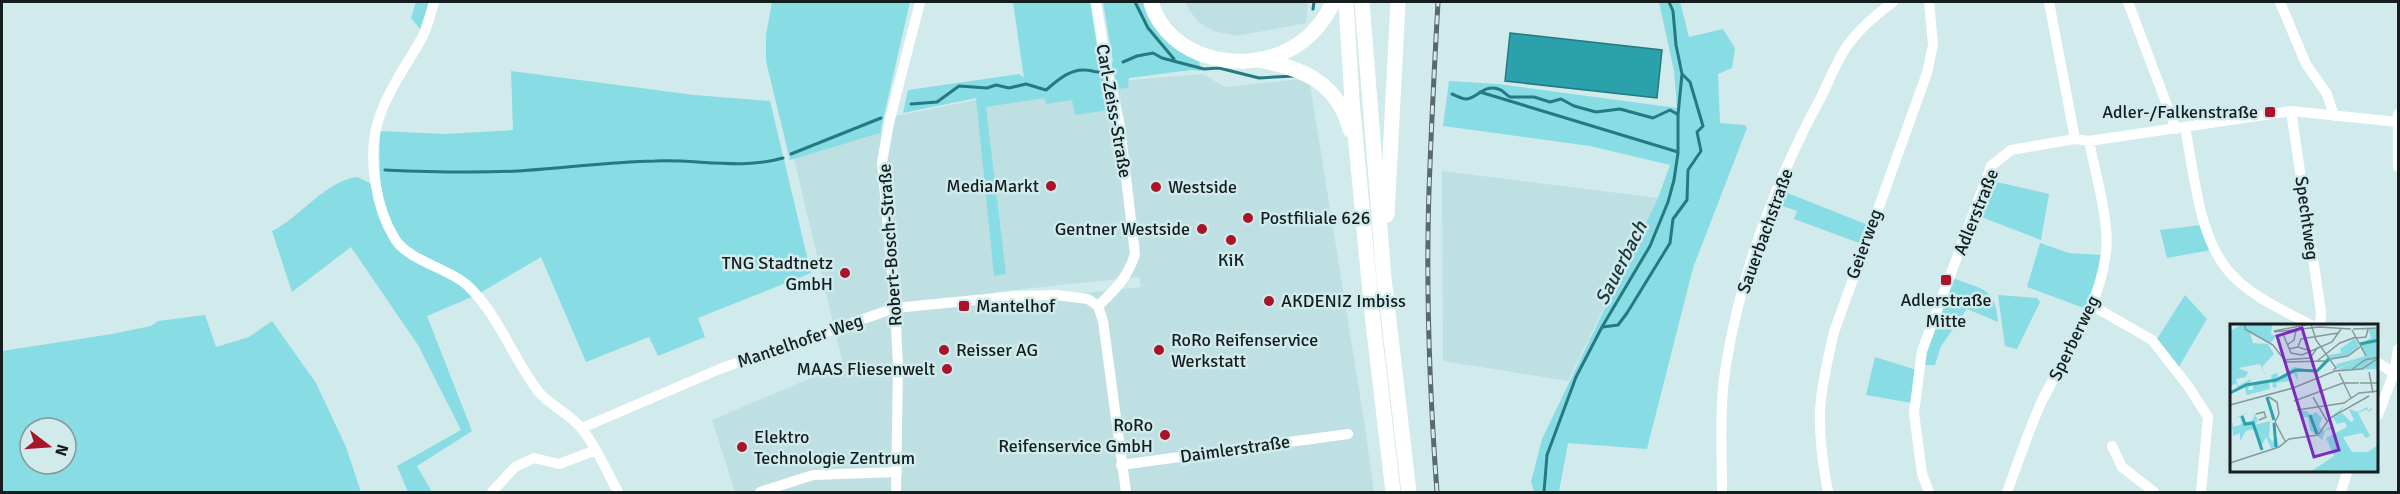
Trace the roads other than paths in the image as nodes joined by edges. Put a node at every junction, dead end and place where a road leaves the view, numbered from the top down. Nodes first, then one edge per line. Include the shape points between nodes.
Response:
1 (435, 2) edge
2 (920, 2) edge
3 (1096, 2) edge
4 (1151, 2) edge
5 (1333, 2) edge
6 (1346, 2) edge
7 (1362, 2) edge
8 (1398, 2) edge
9 (1893, 2) edge
10 (1929, 2) edge
11 (2049, 2) edge
12 (2128, 2) edge
13 (2280, 2) edge
14 (1256, 59) junction
15 (2291, 111) junction
16 (2398, 114) edge
17 (2334, 116) junction
18 (2398, 122) edge
19 (2181, 128) junction
20 (2075, 139) junction
21 (2090, 141) junction
22 (1359, 166) junction
23 (2398, 167) edge
24 (1384, 278) junction
25 (1098, 306) junction
26 (2093, 306) junction
27 (895, 308) junction
28 (2309, 324) edge
29 (2320, 324) edge
30 (2398, 348) edge
31 (2379, 364) edge
32 (2394, 373) junction
33 (2379, 413) edge
34 (582, 428) junction
35 (1348, 434) dead end
36 (2112, 446) dead end
37 (596, 450) junction
38 (1121, 465) junction
39 (897, 472) junction
40 (2346, 473) edge
41 (492, 492) edge
42 (618, 492) edge
43 (760, 492) edge
44 (896, 492) edge
45 (1126, 492) edge
46 (1393, 492) edge
47 (1409, 492) edge
48 (1722, 492) edge
49 (1828, 492) edge
50 (1929, 492) edge
51 (2007, 492) edge
52 (2154, 492) edge
53 (2201, 492) edge
54 (2341, 492) edge

1 - 34 street via 424,34 389,94 377,126 374,153 384,218 396,241 406,250 465,283 480,298 539,392
2 - 27 street, Robert-Bosch-Straße via 882,162
3 - 25 street, Carl-Zeiss-Straße via 1120,126 1135,254 1120,285
4 - 14 highway via 1159,22 1186,48 1208,57
5 - 14 highway via 1317,28 1294,47
6 - 22 highway
7 - 24 highway
8 - 24 highway
9 - 48 street, Sauerbachstraße via 1870,19 1847,47 1804,129 1752,259 1726,366
10 - 49 street, Geierweg via 1933,45 1927,73 1837,321 1826,369 1820,410
11 - 20 street
12 - 19 street
13 - 17 street via 2306,64 2327,94
14 - 22 highway via 1300,70 1323,85 1336,99 1347,121
15 - 17 street, Adlerstraße
15 - 19 street, Adlerstraße
15 - 29 street, Spechtweg
16 - 18 street
17 - 18 street, Adlerstraße
18 - 23 street
19 - 21 street, Adlerstraße
19 - 28 street via 2206,228 2222,263 2235,279
20 - 21 street, Adlerstraße
20 - 50 street, Adlerstraße via 2011,150 1991,166 1922,351 1914,413
21 - 26 street, Sperberweg via 2107,252
22 - 46 highway
24 - 47 highway
25 - 27 street, Mantelhofer Weg via 1088,299 1056,295
25 - 38 street
26 - 51 street, Sperberweg via 2041,405
26 - 53 street via 2152,340 2208,417
27 - 34 street, Mantelhofer Weg via 722,368
27 - 39 street, Robert-Bosch-Straße
30 - 32 street
31 - 32 street
32 - 33 street
34 - 37 street
35 - 38 street, Daimlerstraße
36 - 52 street via 2122,467
37 - 41 street via 559,464 534,458 515,467
37 - 42 street
38 - 45 street
39 - 43 street via 813,475
39 - 44 street, Robert-Bosch-Straße
40 - 54 street

